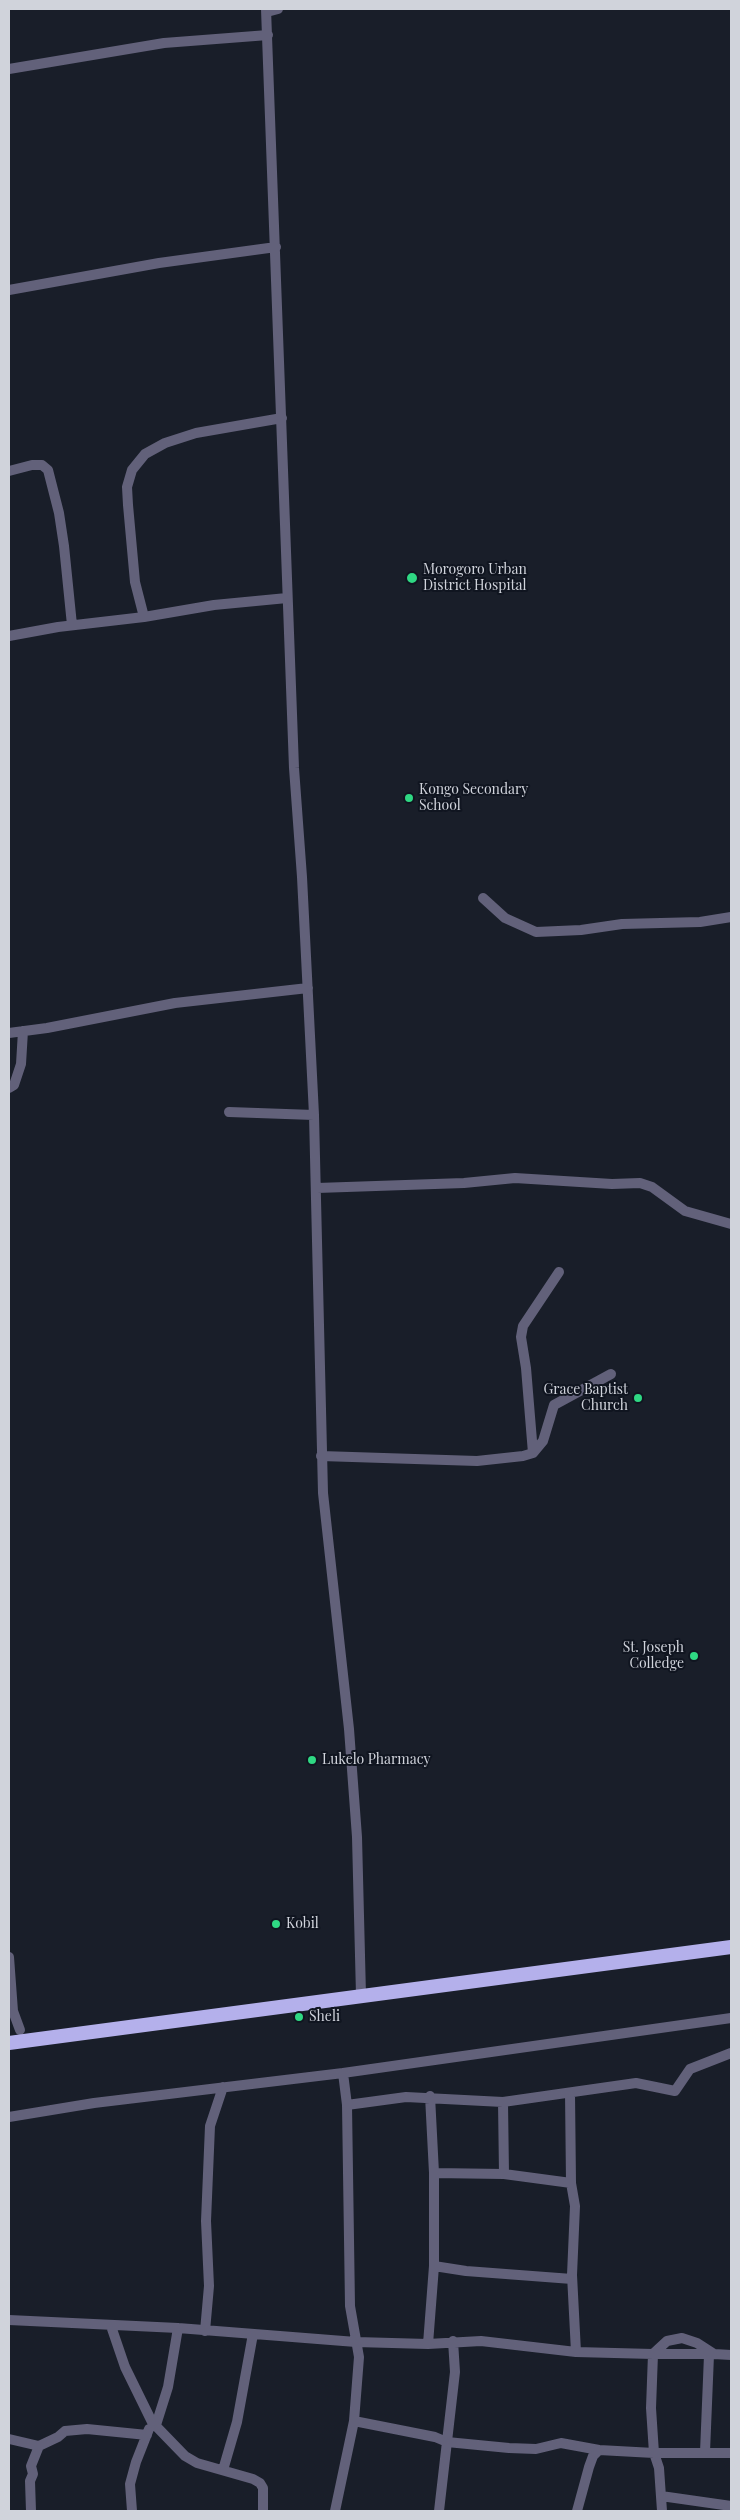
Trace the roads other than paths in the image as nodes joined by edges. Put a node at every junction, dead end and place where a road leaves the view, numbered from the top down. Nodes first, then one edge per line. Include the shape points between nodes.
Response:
1 (278, 9) edge
2 (267, 10) edge
3 (268, 35) junction
4 (9, 69) edge
5 (276, 247) junction
6 (9, 290) edge
7 (282, 418) junction
8 (9, 471) edge
9 (287, 598) junction
10 (144, 617) junction
11 (72, 625) junction
12 (9, 636) edge
13 (483, 898) dead end
14 (731, 917) edge
15 (308, 988) junction
16 (23, 1031) junction
17 (9, 1033) edge
18 (9, 1088) edge
19 (230, 1112) dead end
20 (314, 1115) junction
21 (316, 1188) junction
22 (731, 1224) edge
23 (559, 1272) dead end
24 (611, 1374) dead end
25 (533, 1452) junction
26 (321, 1456) junction
27 (731, 1947) edge
28 (9, 1957) edge
29 (361, 1995) junction
30 (731, 2018) edge
31 (20, 2030) dead end
32 (9, 2043) edge
33 (731, 2053) edge
34 (343, 2073) junction
35 (223, 2087) junction
36 (570, 2093) junction
37 (430, 2096) junction
38 (504, 2102) junction
39 (347, 2105) junction
40 (9, 2116) edge
41 (434, 2173) junction
42 (504, 2174) junction
43 (571, 2183) junction
44 (434, 2266) junction
45 (572, 2279) junction
46 (9, 2320) edge
47 (111, 2326) junction
48 (178, 2328) junction
49 (205, 2330) junction
50 (252, 2334) junction
51 (453, 2341) junction
52 (356, 2342) junction
53 (428, 2344) junction
54 (576, 2352) junction
55 (653, 2354) junction
56 (711, 2355) junction
57 (731, 2355) edge
58 (354, 2422) junction
59 (154, 2424) junction
60 (147, 2435) junction
61 (9, 2439) edge
62 (447, 2442) junction
63 (39, 2446) junction
64 (599, 2450) junction
65 (705, 2452) junction
66 (654, 2453) junction
67 (731, 2453) edge
68 (223, 2470) junction
69 (661, 2496) junction
70 (731, 2506) edge
71 (31, 2511) edge
72 (132, 2511) edge
73 (263, 2511) edge
74 (335, 2511) edge
75 (439, 2511) edge
76 (578, 2511) edge
77 (662, 2511) edge

1 - 2 street
2 - 3 street
3 - 4 street via 164,43
3 - 5 street
5 - 6 street via 159,263
5 - 7 street
7 - 9 street
7 - 10 street via 196,433 165,443 145,454 132,470 127,487 128,505 135,582
8 - 11 street via 42,465 48,470 64,546
9 - 10 street via 214,605
9 - 15 street
10 - 11 street
11 - 12 street
13 - 14 street via 505,918 536,932 622,924 700,922
15 - 16 street via 174,1003
15 - 20 street
16 - 17 street
16 - 18 street via 21,1064 14,1085
19 - 20 street
20 - 21 street
21 - 22 street via 515,1178 640,1183 652,1187 685,1211
21 - 26 street
23 - 25 street via 523,1326 521,1337
24 - 25 street via 554,1405 543,1441
25 - 26 street via 496,1461
26 - 29 street via 322,1493 349,1729 357,1837
27 - 29 highway
28 - 31 street via 13,2011
29 - 32 highway
30 - 34 street
33 - 36 street via 690,2069 675,2091 636,2083
34 - 35 street
34 - 39 street
35 - 40 street
35 - 49 street via 210,2126 206,2221 209,2286
36 - 38 street
36 - 43 street
37 - 38 street
37 - 39 street
37 - 41 street
38 - 42 street
39 - 52 street via 348,2262
41 - 42 street
41 - 44 street
42 - 43 street
43 - 45 street via 576,2206
44 - 45 street
44 - 53 street
45 - 54 street
46 - 47 street
47 - 48 street
47 - 59 street via 124,2367
48 - 49 street
48 - 59 street via 168,2387
49 - 50 street
50 - 52 street
50 - 68 street via 238,2422
51 - 53 street
51 - 54 street
51 - 62 street via 455,2372
52 - 53 street
52 - 58 street via 359,2357
54 - 55 street
55 - 56 street
55 - 56 street via 667,2341 682,2338 697,2343
55 - 66 street via 651,2408
56 - 57 street
56 - 65 street
58 - 62 street
58 - 74 street
59 - 60 street
59 - 68 street via 185,2456 196,2463
60 - 63 street via 87,2429 65,2431
60 - 72 street via 130,2484
61 - 63 street
62 - 64 street via 536,2449 560,2443
62 - 75 street
63 - 71 street via 31,2466
64 - 66 street
64 - 76 street via 589,2467
65 - 66 street
65 - 67 street
66 - 69 street via 659,2468
68 - 73 street via 260,2483
69 - 70 street
69 - 77 street

